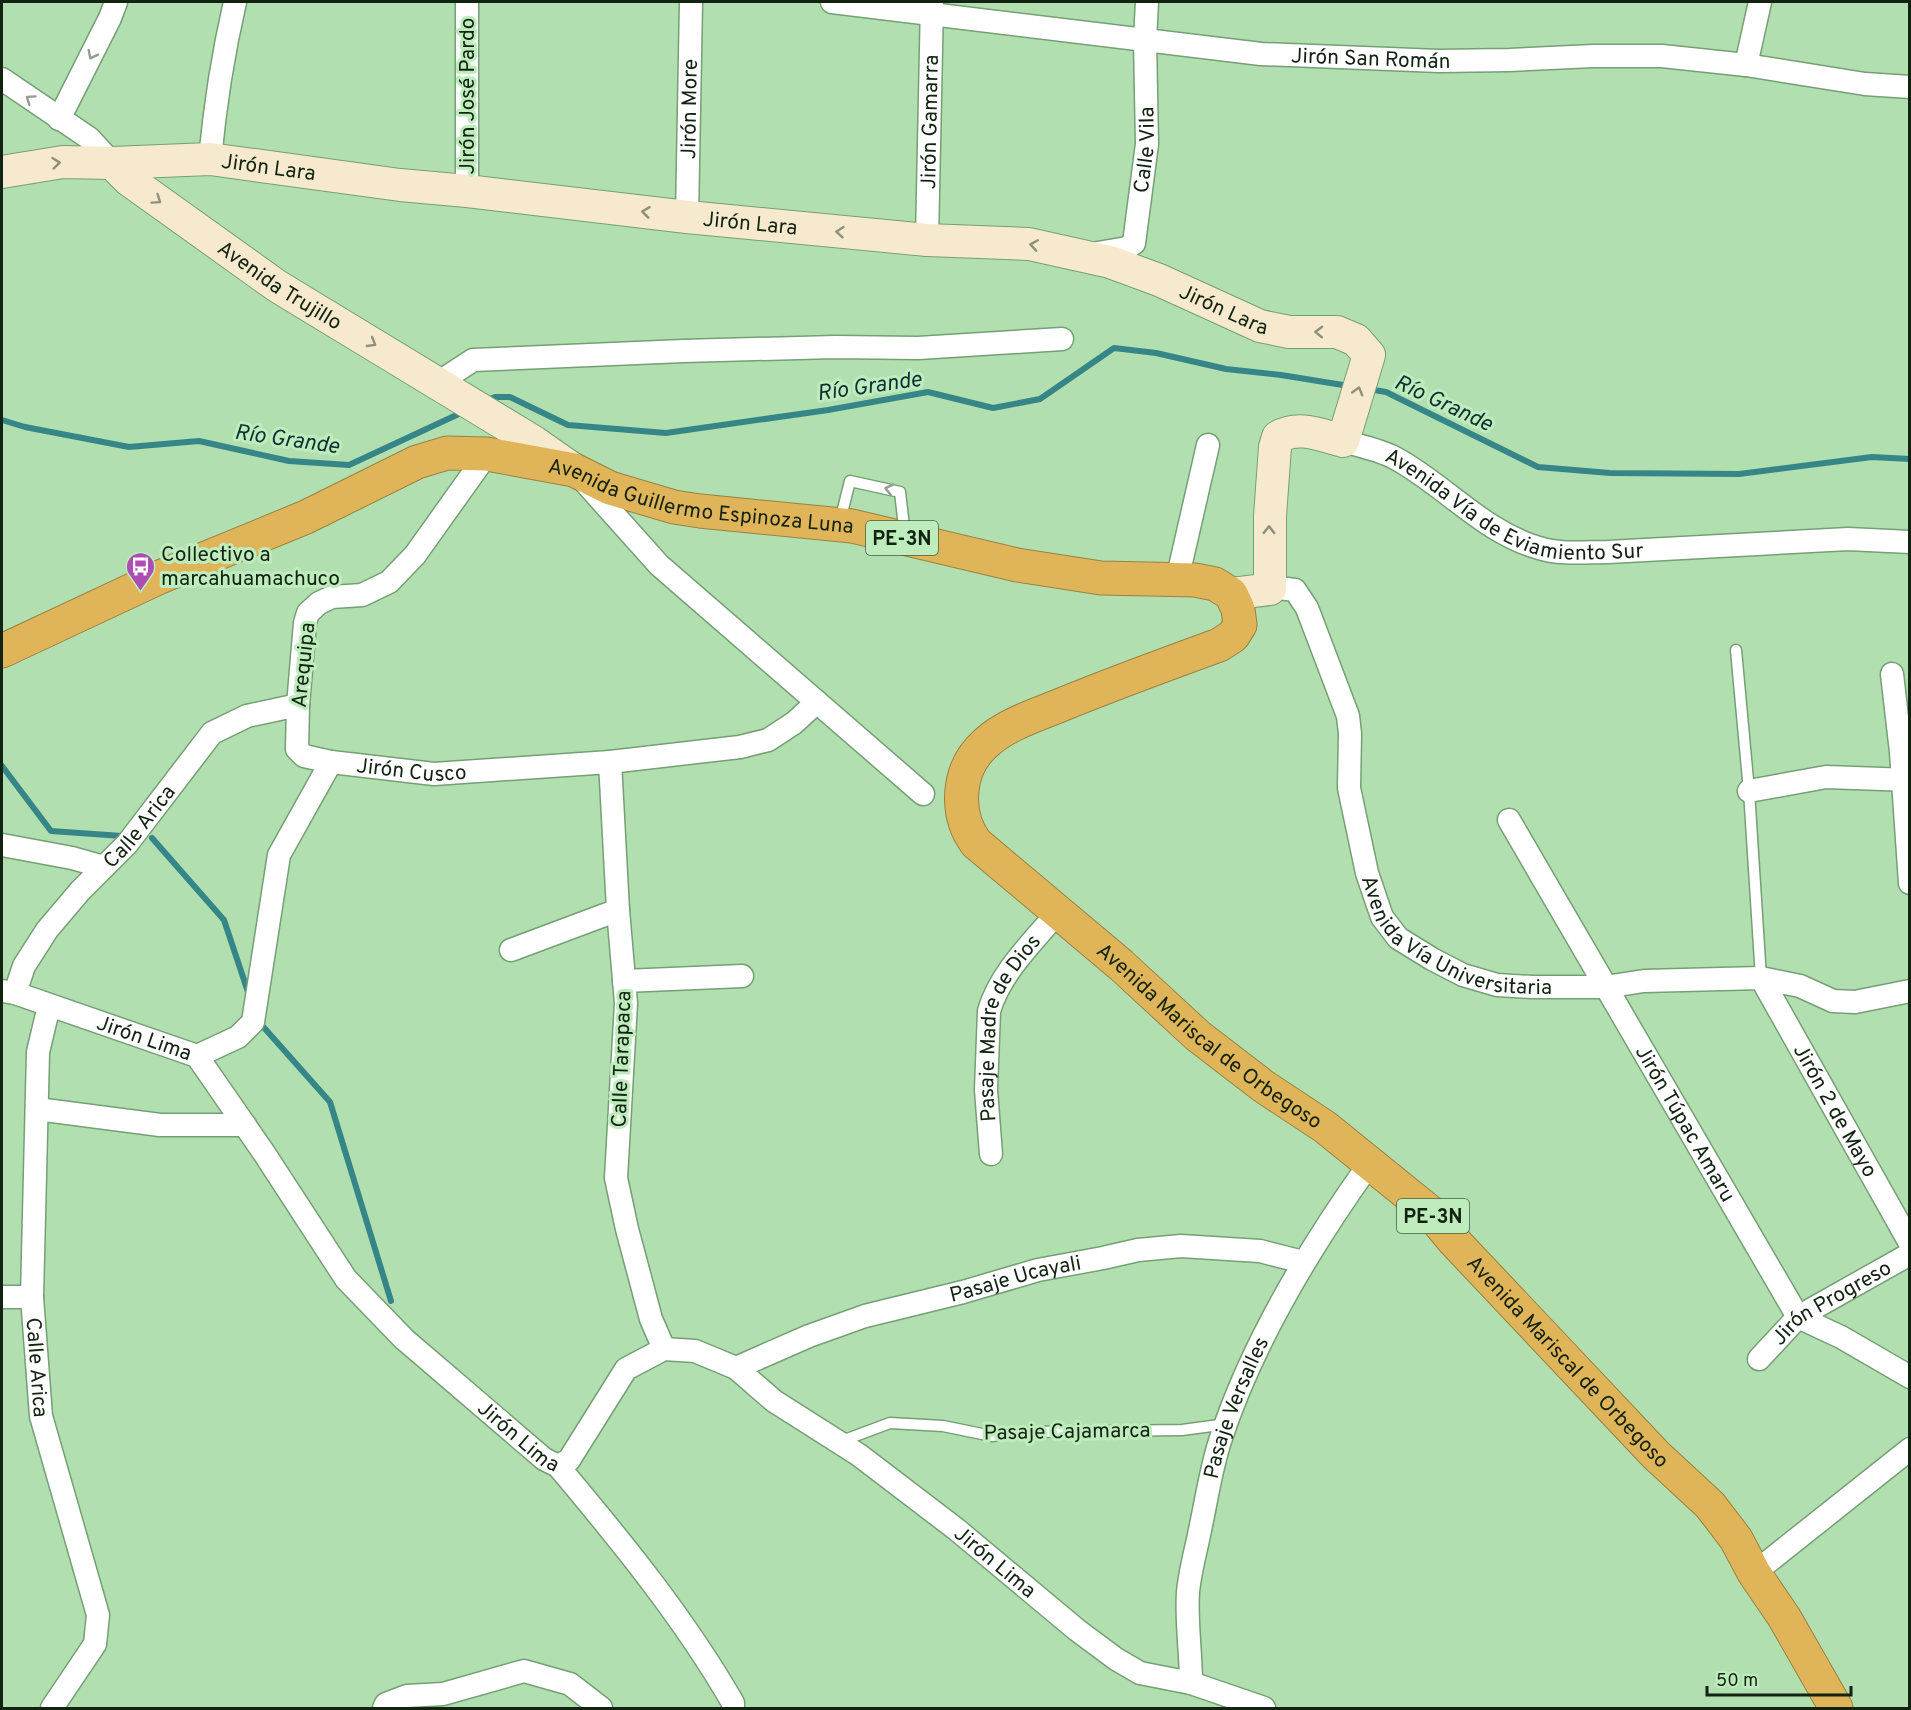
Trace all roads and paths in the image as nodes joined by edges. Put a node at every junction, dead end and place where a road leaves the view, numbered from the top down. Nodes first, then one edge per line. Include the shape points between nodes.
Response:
1 (116, 2) edge
2 (236, 2) edge
3 (467, 2) edge
4 (691, 2) edge
5 (832, 2) edge
6 (1147, 2) edge
7 (1760, 2) edge
8 (932, 8) edge
9 (1145, 40) junction
10 (1746, 65) junction
11 (2, 79) edge
12 (1910, 87) edge
13 (59, 119) junction
14 (210, 159) junction
15 (112, 163) junction
16 (2, 172) edge
17 (467, 191) junction
18 (687, 217) junction
19 (927, 240) junction
20 (1082, 255) junction
21 (1062, 339) dead end
22 (442, 385) junction
23 (1345, 434) junction
24 (1208, 445) dead end
25 (487, 453) junction
26 (574, 470) junction
27 (839, 525) junction
28 (905, 538) junction
29 (1910, 542) edge
30 (1177, 580) junction
31 (1270, 589) junction
32 (1231, 594) junction
33 (1736, 650) dead end
34 (2, 651) edge
35 (1892, 674) dead end
36 (817, 702) junction
37 (298, 705) junction
38 (331, 762) junction
39 (610, 762) junction
40 (1906, 780) edge
41 (1749, 791) junction
42 (923, 794) dead end
43 (1509, 820) dead end
44 (2, 845) edge
45 (104, 867) junction
46 (1910, 883) edge
47 (618, 910) junction
48 (1058, 912) junction
49 (511, 950) dead end
50 (742, 976) dead end
51 (1761, 978) junction
52 (624, 981) junction
53 (1605, 987) junction
54 (1910, 991) edge
55 (8, 992) edge
56 (49, 1006) junction
57 (197, 1056) junction
58 (37, 1109) junction
59 (245, 1125) junction
60 (991, 1154) dead end
61 (1370, 1163) junction
62 (1910, 1243) edge
63 (1910, 1254) edge
64 (1304, 1262) junction
65 (2, 1297) edge
66 (32, 1297) junction
67 (1798, 1317) junction
68 (664, 1349) junction
69 (1759, 1359) dead end
70 (736, 1368) junction
71 (1910, 1377) edge
72 (1227, 1424) junction
73 (839, 1442) junction
74 (1910, 1449) edge
75 (558, 1466) junction
76 (1754, 1573) junction
77 (1191, 1683) junction
78 (52, 1708) edge
79 (384, 1708) edge
80 (601, 1708) edge
81 (734, 1708) edge
82 (1264, 1708) edge
83 (1836, 1708) edge

1 -> 13 street
2 - 14 street via 215,101
3 - 17 street, Jirón José Pardo
4 - 18 street, Jirón More
5 - 8 street, Jirón San Román
6 - 9 street, Calle Vila
7 - 10 street
8 - 9 street, Jirón San Román
8 - 19 street, Jirón Gamarra
9 - 10 street, Jirón San Román via 1261,54 1367,60 1662,56
9 - 20 street, Calle Vila via 1147,144 1134,243 1127,248
10 - 12 street, Jirón San Román via 1855,83
13 -> 11 street, Avenida Trujillo / PE-3N
13 - 15 street, Avenida Trujillo / PE-3N via 89,138
14 - 15 street, Jirón Lara
14 - 17 street, Jirón Lara
16 -> 15 street, Jirón Lara via 63,162
15 -> 22 street, Avenida Trujillo / PE-3N via 129,180 277,286
18 -> 17 street, Jirón Lara
19 -> 18 street, Jirón Lara
20 -> 19 street, Jirón Lara via 1029,244
23 -> 20 street, Jirón Lara via 1369,355 1356,340 1337,332 1289,332 1260,326 1159,280
21 - 22 street via 918,348 706,350 473,360
22 - 26 street, Avenida Trujillo / PE-3N
23 - 29 street, Avenida Vía de Eviamiento Sur via 1394,457 1495,529 1539,548 1569,553 1848,539
31 -> 23 street, Avenida Vía de Eviamiento Sur via 1270,516 1278,437 1288,431 1305,430
24 - 30 street
25 - 26 highway, Avenida Guillermo Espinoza Luna
25 - 34 highway, Avenida Guillermo Espinoza Luna via 447,453 417,462 306,517 160,577
25 - 37 street, Arequipa via 416,555 389,582 362,595 332,597 308,613
26 - 27 highway, Avenida Guillermo Espinoza Luna / PE-3N via 610,488 674,507
26 - 36 street via 659,565
27 - 28 highway, Avenida Guillermo Espinoza Luna / PE-3N
28 -> 27 lane via 900,492 850,481
28 - 30 highway, Avenida Guillermo Espinoza Luna / PE-3N via 1017,565 1101,578
30 - 32 highway, Avenida Guillermo Espinoza Luna / PE-3N via 1215,584
31 - 32 street, Avenida Vía Universitaria
31 - 53 street, Avenida Vía Universitaria via 1295,591 1307,608 1348,716 1349,788 1367,873 1382,917 1398,938 1463,975 1497,985
32 - 48 highway, Avenida Mariscal de Orbegoso / PE-3N via 1240,625 1233,636 1219,645 1020,722 986,743 971,762 961,797 967,830 976,843
33 - 41 lane
35 - 40 street
36 - 39 street, Jirón Cusco via 768,740 740,747
36 - 42 street
37 - 38 street, Arequipa via 297,749 304,756
37 - 45 street, Calle Arica via 248,716 212,733 127,844
38 - 39 street, Jirón Cusco via 434,774
38 - 57 street, Jirón Cusco via 279,855 253,1022 238,1037
39 - 47 street, Calle Tarapaca
40 - 41 street via 1826,777
40 - 46 street
41 - 51 lane
43 - 53 street, Jirón Túpac Amaru
44 - 45 street
45 - 55 street, Calle Arica via 46,930
47 - 49 street
47 - 52 street, Calle Tarapaca
48 - 60 street, Pasaje Madre de Dios via 1004,978 992,999 986,1090
48 - 61 highway, Avenida Mariscal de Orbegoso / PE-3N via 1198,1036
50 - 52 street
51 - 53 street, Avenida Vía Universitaria via 1644,981
51 - 54 street, Avenida Vía Universitaria via 1800,986 1833,1001 1855,1002
51 - 62 street, Jirón 2 de Mayo
52 - 68 street, Calle Tarapaca via 616,1178 651,1319
53 - 67 street, Jirón Túpac Amaru
55 - 56 street, Jirón Lima
56 - 57 street, Jirón Lima
56 - 58 street, Calle Arica via 38,1052
57 - 59 street, Jirón Lima
58 - 59 street via 160,1125
58 - 66 street, Calle Arica
59 - 75 street, Jirón Lima via 345,1279 404,1339 544,1460
61 - 64 street, Pasaje Versalles
61 - 76 highway, Avenida Mariscal de Orbegoso / PE-3N via 1430,1212 1656,1455 1710,1505 1736,1539
63 - 67 street, Jirón Progreso
64 - 70 street, Pasaje Ucayali via 1260,1251 1181,1246 1138,1250 1038,1270 865,1316
64 - 72 street, Pasaje Versalles via 1261,1341
65 - 66 street
66 - 78 street, Calle Arica via 41,1416 98,1615 95,1644
67 - 69 street, Jirón Progreso
67 - 71 street
68 - 70 street, Jirón Lima via 695,1351
68 - 75 street, Jirón Lima via 626,1369 569,1460
70 - 73 street, Jirón Lima via 774,1401
72 - 73 lane, Pasaje Cajamarca via 1182,1430 992,1436 943,1426 890,1424
72 - 77 street, Pasaje Versalles via 1212,1472 1188,1589
73 - 77 street, Jirón Lima via 956,1529 1116,1659 1140,1673
74 - 76 street
75 - 81 street via 613,1532 708,1660
76 - 83 highway, Avenida Mariscal de Orbegoso / PE-3N
77 - 82 street, Jirón Lima
79 - 80 street via 407,1695 443,1694 524,1671 570,1684

